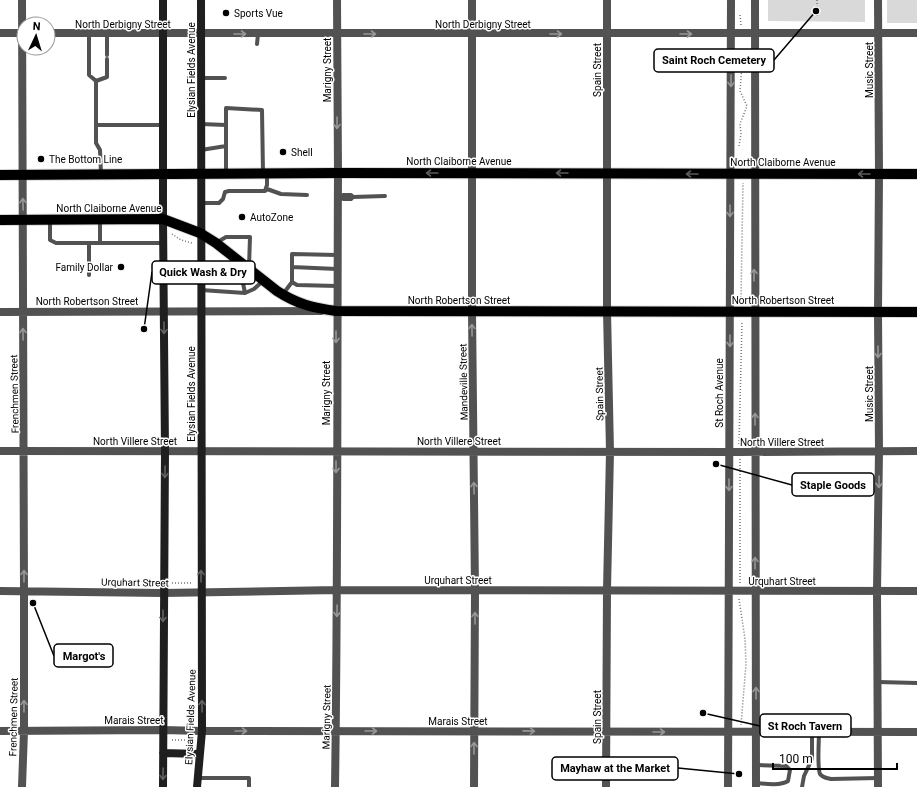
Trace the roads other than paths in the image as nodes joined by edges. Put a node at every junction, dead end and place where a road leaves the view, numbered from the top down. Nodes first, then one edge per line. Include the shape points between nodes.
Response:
1 (22, 0) edge
2 (163, 0) edge
3 (200, 0) edge
4 (337, 0) edge
5 (472, 0) edge
6 (607, 0) edge
7 (731, 0) edge
8 (755, 0) edge
9 (878, 0) edge
10 (22, 16) edge
11 (0, 33) edge
12 (16, 33) edge
13 (200, 33) junction
14 (473, 33) junction
15 (878, 33) junction
16 (917, 33) edge
17 (56, 34) edge
18 (89, 34) junction
19 (107, 34) junction
20 (164, 34) junction
21 (258, 34) junction
22 (337, 34) junction
23 (607, 34) junction
24 (731, 34) junction
25 (755, 34) junction
26 (257, 44) dead end
27 (23, 56) edge
28 (201, 78) junction
29 (225, 78) dead end
30 (96, 81) junction
31 (201, 124) junction
32 (226, 124) junction
33 (96, 125) junction
34 (163, 125) junction
35 (226, 146) junction
36 (201, 150) junction
37 (163, 173) junction
38 (201, 173) junction
39 (226, 173) junction
40 (265, 173) junction
41 (338, 173) junction
42 (472, 173) junction
43 (101, 174) junction
44 (607, 174) junction
45 (730, 174) junction
46 (754, 174) junction
47 (879, 174) junction
48 (917, 174) edge
49 (0, 175) edge
50 (22, 175) junction
51 (267, 189) junction
52 (308, 195) dead end
53 (385, 196) dead end
54 (339, 197) junction
55 (200, 203) junction
56 (163, 219) junction
57 (0, 220) edge
58 (24, 220) junction
59 (50, 220) junction
60 (100, 220) junction
61 (200, 233) junction
62 (89, 243) junction
63 (100, 243) junction
64 (163, 243) junction
65 (216, 243) junction
66 (337, 255) junction
67 (200, 265) junction
68 (292, 267) junction
69 (248, 269) junction
70 (337, 269) junction
71 (89, 274) dead end
72 (264, 280) junction
73 (292, 282) junction
74 (336, 286) junction
75 (200, 290) junction
76 (245, 293) junction
77 (283, 295) junction
78 (336, 311) junction
79 (607, 311) junction
80 (0, 312) edge
81 (201, 312) junction
82 (472, 312) junction
83 (730, 312) junction
84 (755, 312) junction
85 (917, 312) edge
86 (23, 313) junction
87 (164, 313) junction
88 (878, 313) junction
89 (0, 451) edge
90 (24, 451) junction
91 (165, 451) junction
92 (201, 451) junction
93 (336, 451) junction
94 (474, 451) junction
95 (879, 451) junction
96 (917, 451) edge
97 (610, 452) junction
98 (729, 452) junction
99 (755, 452) junction
100 (337, 590) junction
101 (475, 590) junction
102 (607, 590) junction
103 (0, 591) edge
104 (24, 591) junction
105 (729, 591) junction
106 (755, 591) junction
107 (877, 591) junction
108 (917, 591) edge
109 (164, 592) junction
110 (201, 592) junction
111 (878, 682) junction
112 (917, 683) edge
113 (163, 730) junction
114 (0, 731) edge
115 (24, 731) junction
116 (202, 731) junction
117 (336, 731) junction
118 (474, 731) junction
119 (607, 732) junction
120 (728, 732) junction
121 (756, 732) junction
122 (816, 732) junction
123 (878, 732) junction
124 (917, 732) edge
125 (163, 753) junction
126 (200, 754) junction
127 (756, 764) junction
128 (197, 778) junction
129 (878, 778) junction
130 (756, 785) edge
131 (781, 785) edge
132 (22, 787) edge
133 (163, 787) edge
134 (197, 787) edge
135 (249, 787) edge
136 (335, 787) edge
137 (474, 787) edge
138 (606, 787) edge
139 (728, 787) edge
140 (802, 787) edge
141 (878, 787) edge

1 - 10 street, Frenchmen Street
2 - 20 main road
3 - 13 main road, Elysian Fields Avenue
4 - 22 street, Marigny Street
5 - 14 street, Mandeville Street
6 - 23 street, Spain Street
7 - 24 street, St Roch Avenue
8 - 25 street
9 - 15 street, Music Street
11 - 12 street
13 - 20 street, North Derbigny Street
13 -> 21 street, North Derbigny Street
13 - 28 main road, Elysian Fields Avenue
22 -> 14 street, North Derbigny Street
14 -> 23 street, North Derbigny Street
14 - 42 street, Mandeville Street
15 - 16 street, North Derbigny Street
15 - 25 street, North Derbigny Street
15 - 47 street, Music Street
17 - 18 street, North Derbigny Street
18 - 19 street, North Derbigny Street
18 - 30 lane via 89,75
19 - 20 street, North Derbigny Street
19 - 30 lane via 107,77
20 - 34 main road
21 - 22 street, North Derbigny Street
21 - 26 lane
22 -> 41 street, Marigny Street
23 -> 24 street, North Derbigny Street
23 - 44 street, Spain Street
24 - 25 street, North Derbigny Street
24 -> 45 street, St Roch Avenue
25 - 46 street
27 - 50 street, Frenchmen Street
28 - 29 lane
28 - 31 main road, Elysian Fields Avenue
30 - 33 lane
31 - 32 lane
31 - 36 main road, Elysian Fields Avenue
32 - 35 lane
32 - 40 lane via 226,108 262,110
33 - 34 lane
33 - 43 lane
34 - 37 main road
35 - 36 lane
35 - 39 lane
36 - 38 main road, Elysian Fields Avenue
37 - 38 main road, North Claiborne Avenue
37 - 43 main road, North Claiborne Avenue
37 - 56 main road
38 - 39 main road, North Claiborne Avenue
38 - 55 main road, Elysian Fields Avenue
39 - 40 main road, North Claiborne Avenue
40 - 41 main road, North Claiborne Avenue
40 - 51 lane
42 -> 41 main road, North Claiborne Avenue
41 - 54 street, Marigny Street
44 -> 42 main road, North Claiborne Avenue
42 - 82 street, Mandeville Street
43 - 50 main road, North Claiborne Avenue
45 -> 44 main road, North Claiborne Avenue
44 - 79 street, Spain Street
45 - 46 main road, North Claiborne Avenue
45 -> 83 street, St Roch Avenue
47 -> 46 main road, North Claiborne Avenue
84 -> 46 street
47 - 48 main road, North Claiborne Avenue
47 - 88 street, Music Street
49 - 50 main road, North Claiborne Avenue
58 -> 50 street, Frenchmen Street
51 - 52 lane via 281,194
51 - 55 lane via 229,191 225,192 219,203
53 - 54 lane
54 - 66 street, Marigny Street
55 - 61 main road, Elysian Fields Avenue
56 - 60 main road, North Claiborne Avenue
56 - 61 main road, North Claiborne Avenue
56 - 64 main road
57 - 58 main road, North Claiborne Avenue
58 - 59 main road, North Claiborne Avenue
58 - 86 street, Frenchmen Street
59 - 60 main road, North Claiborne Avenue
59 - 62 lane via 52,242
60 - 63 lane
61 - 65 main road, North Claiborne Avenue
61 - 67 main road, Elysian Fields Avenue
62 - 63 lane
62 - 71 lane
63 - 64 lane
64 - 87 main road
65 - 69 main road, North Claiborne Avenue
65 - 69 lane via 226,237 250,237
66 - 68 lane via 292,254
66 - 70 street, Marigny Street
67 - 75 main road, Elysian Fields Avenue
67 - 76 lane via 222,267 243,283
68 - 70 lane
68 - 73 lane
69 - 72 main road, North Claiborne Avenue
70 - 74 street, Marigny Street
72 - 76 lane
72 - 77 main road, North Claiborne Avenue
73 - 74 lane via 297,285
73 - 77 lane
74 - 78 street, Marigny Street
75 - 76 lane
75 - 81 main road, Elysian Fields Avenue
77 - 78 main road, North Claiborne Avenue via 298,303
78 - 81 street, North Robertson Street
78 - 82 main road, North Robertson Street
78 -> 93 street, Marigny Street
79 - 82 main road, North Robertson Street
79 - 83 main road, North Robertson Street
79 - 97 street, Spain Street
80 - 86 street, North Robertson Street
81 - 87 street, North Robertson Street
81 - 92 main road, Elysian Fields Avenue
94 -> 82 street, Mandeville Street
83 - 84 main road, North Robertson Street
83 -> 98 street, St Roch Avenue
84 - 88 main road, North Robertson Street
99 -> 84 street
85 - 88 main road, North Robertson Street
86 - 87 street, North Robertson Street
90 -> 86 street, Frenchmen Street
87 -> 91 main road
88 -> 95 street, Music Street
89 - 90 street, North Villere Street
90 - 91 street, North Villere Street
104 -> 90 street, Frenchmen Street
91 - 92 street, North Villere Street
91 -> 109 main road
92 - 93 street, North Villere Street
110 -> 92 main road, Elysian Fields Avenue
93 - 94 street, North Villere Street
93 -> 100 street, Marigny Street
94 - 97 street, North Villere Street
101 -> 94 street, Mandeville Street
95 - 96 street, North Villere Street
95 - 99 street, North Villere Street
95 -> 107 street, Music Street
97 - 98 street, North Villere Street
97 - 102 street, Spain Street
98 - 99 street, North Villere Street
98 -> 105 street, St Roch Avenue
106 -> 99 street
100 - 101 street, Urquhart Street
100 - 110 street, Urquhart Street
100 -> 117 street, Marigny Street
101 - 102 street, Urquhart Street
118 -> 101 street, Mandeville Street
102 - 105 street, Urquhart Street
102 - 119 street, Spain Street
103 - 104 street, Urquhart Street
104 - 109 street, Urquhart Street
115 -> 104 street, Frenchmen Street
105 - 106 street, Urquhart Street
105 - 120 street, St Roch Avenue
106 - 107 street, Urquhart Street
121 -> 106 street
107 - 108 street, Urquhart Street
107 - 111 street, Music Street
109 - 110 street, Urquhart Street
109 -> 113 main road
116 -> 110 main road, Elysian Fields Avenue
111 - 112 lane
111 - 123 street, Music Street
113 - 115 street, Marais Street
113 - 116 street, Marais Street
113 - 125 main road
114 - 115 street, Marais Street
115 - 132 street, Frenchmen Street
116 -> 117 street, Marais Street
116 - 126 main road, Elysian Fields Avenue
117 -> 118 street, Marais Street
117 - 136 street, Marigny Street
118 -> 119 street, Marais Street
137 -> 118 street, Mandeville Street
119 -> 120 street, Marais Street
119 - 138 street, Spain Street
120 - 121 street, Marais Street
120 - 139 street, St Roch Avenue
121 - 122 street, Marais Street
121 - 127 street
122 - 123 street, Marais Street
122 - 129 lane via 822,776 831,779
122 - 140 lane via 812,759
123 - 124 street, Marais Street
123 - 129 street, Music Street
125 - 126 main road
125 -> 133 main road
126 - 128 main road, Elysian Fields Avenue
127 - 130 street
127 - 131 lane via 786,766 790,770 788,781
128 - 134 main road, Elysian Fields Avenue
128 - 135 lane via 250,778
129 - 141 street, Music Street
130 - 131 lane

